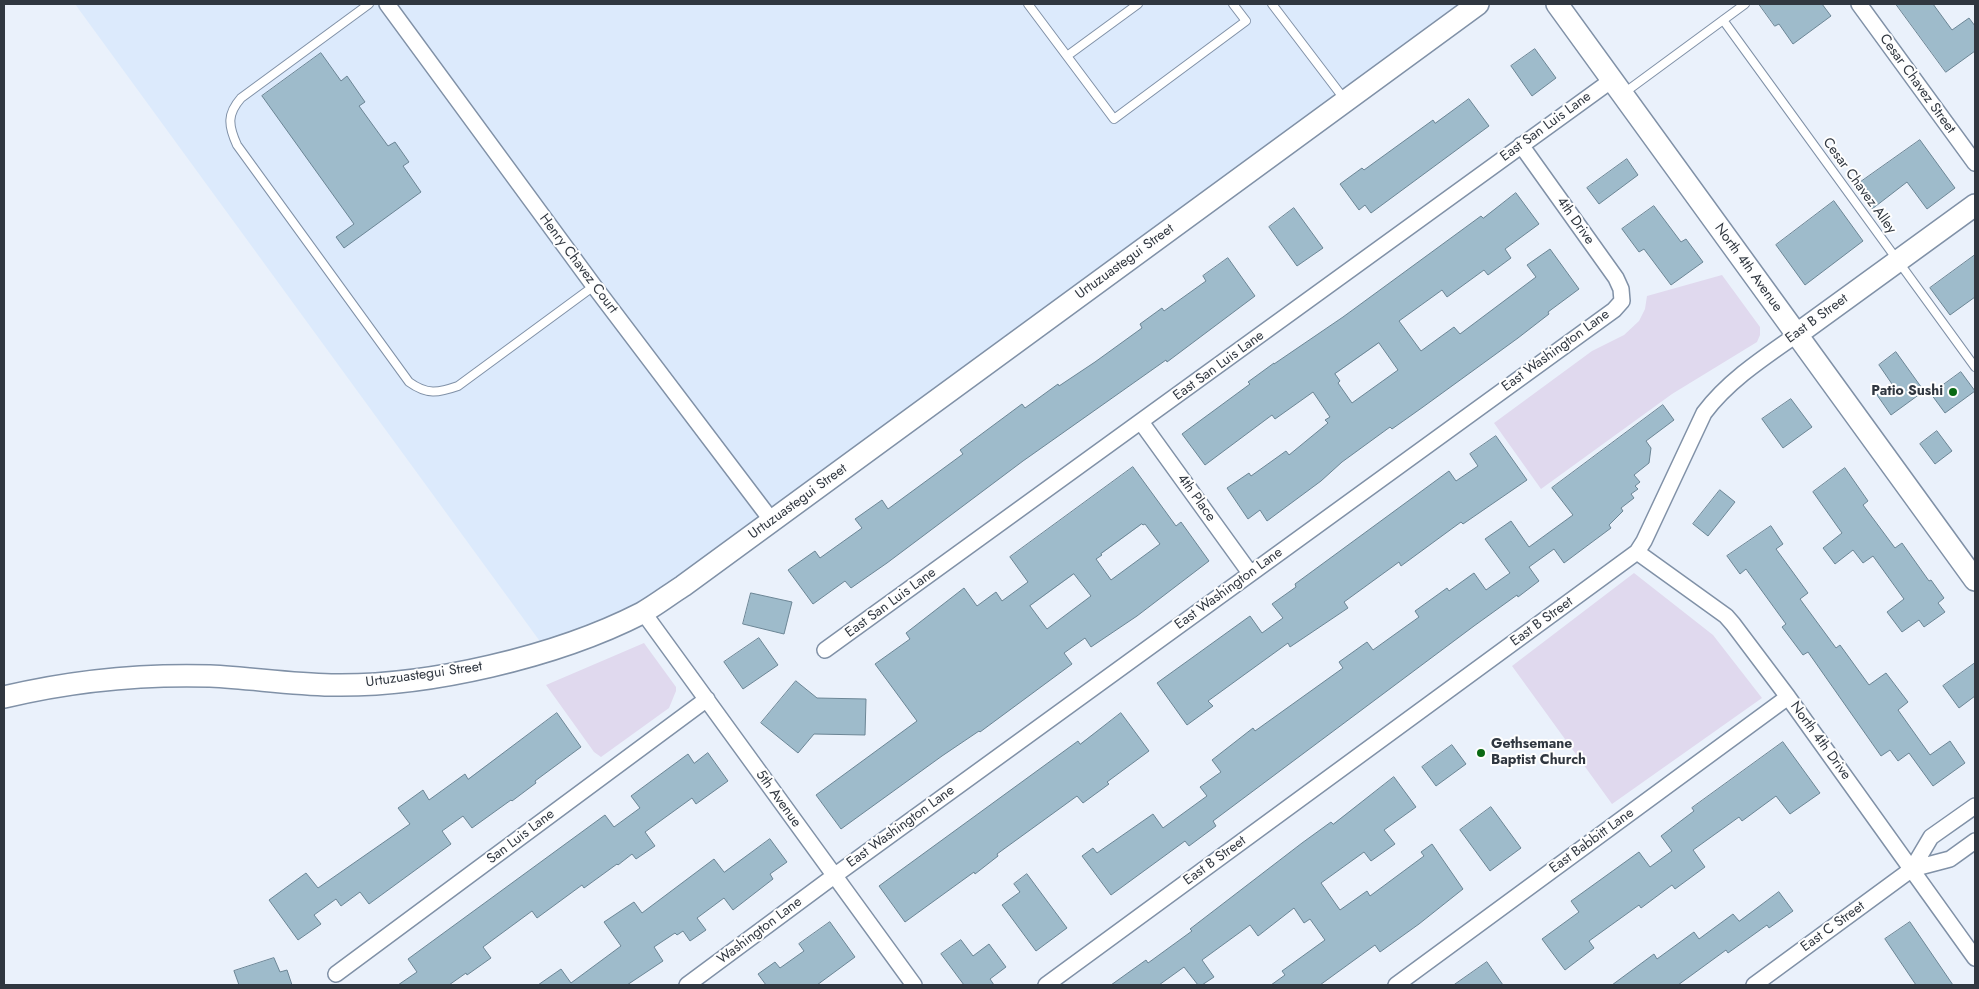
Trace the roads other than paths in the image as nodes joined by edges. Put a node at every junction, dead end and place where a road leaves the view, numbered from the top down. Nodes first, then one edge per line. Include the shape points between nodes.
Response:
1 (369, 4) edge
2 (387, 4) edge
3 (1028, 4) edge
4 (1138, 4) edge
5 (1233, 4) edge
6 (1272, 4) edge
7 (1475, 4) edge
8 (1557, 4) edge
9 (1745, 4) edge
10 (1859, 4) edge
11 (1723, 20) junction
12 (1067, 56) junction
13 (1617, 87) junction
14 (1346, 101) junction
15 (1521, 145) junction
16 (1975, 163) edge
17 (1975, 205) edge
18 (1898, 261) junction
19 (594, 286) junction
20 (1622, 301) joint
21 (1796, 335) junction
22 (1975, 366) edge
23 (1141, 422) junction
24 (772, 521) junction
25 (1637, 552) junction
26 (1250, 573) junction
27 (1975, 580) edge
28 (643, 612) junction
29 (825, 650) dead end
30 (4, 697) edge
31 (1788, 697) junction
32 (707, 699) junction
33 (1975, 806) edge
34 (1975, 840) edge
35 (1912, 869) junction
36 (834, 876) junction
37 (1975, 958) edge
38 (336, 974) dead end
39 (687, 985) edge
40 (914, 985) edge
41 (1046, 985) edge
42 (1396, 985) edge
43 (1754, 985) edge

1 - 19 lane via 241,98 232,108 231,132 236,145 409,382 428,392 458,386
2 - 19 street, Henry Chavez Court
3 - 12 lane
4 - 12 lane
5 - 12 lane via 1246,21 1114,119
6 - 14 lane
7 - 14 main road, Urtuzuastegui Street
8 - 13 main road, North 4th Avenue
9 - 11 lane
10 - 16 street, Cesar Chavez Street
11 - 13 lane
11 - 18 lane, Cesar Chavez Alley
13 - 15 street, East San Luis Lane
13 - 21 main road, North 4th Avenue
14 - 24 main road, Urtuzuastegui Street
15 - 20 street, 4th Drive via 1616,278
15 - 23 street, East San Luis Lane
17 - 18 main road, East B Street
18 - 21 main road, East B Street
18 - 22 lane, Cesar Chavez Alley
19 - 24 street, Henry Chavez Court
20 - 26 street, East Washington Lane via 1609,314
21 - 25 street, East B Street via 1714,399 1704,413
21 - 27 main road, North 4th Avenue
23 - 26 street, 4th Place
23 - 29 street, East San Luis Lane
24 - 28 main road, Urtuzuastegui Street
25 - 31 street, North 4th Drive via 1726,616
25 - 41 street, East B Street
26 - 36 street, East Washington Lane
28 - 30 main road, Urtuzuastegui Street via 596,634 510,661 421,678 332,685 210,676 127,678 85,681
28 - 32 street, 5th Avenue
31 - 35 street, North 4th Drive
31 - 42 street, East Babbitt Lane
32 - 36 street, 5th Avenue
32 - 38 street, San Luis Lane
33 - 35 street, East C Street via 1931,837
34 - 35 street, East C Street via 1950,859
35 - 37 street, North 4th Drive
35 - 43 street, East C Street
36 - 39 street, Washington Lane
36 - 40 street, 5th Avenue

